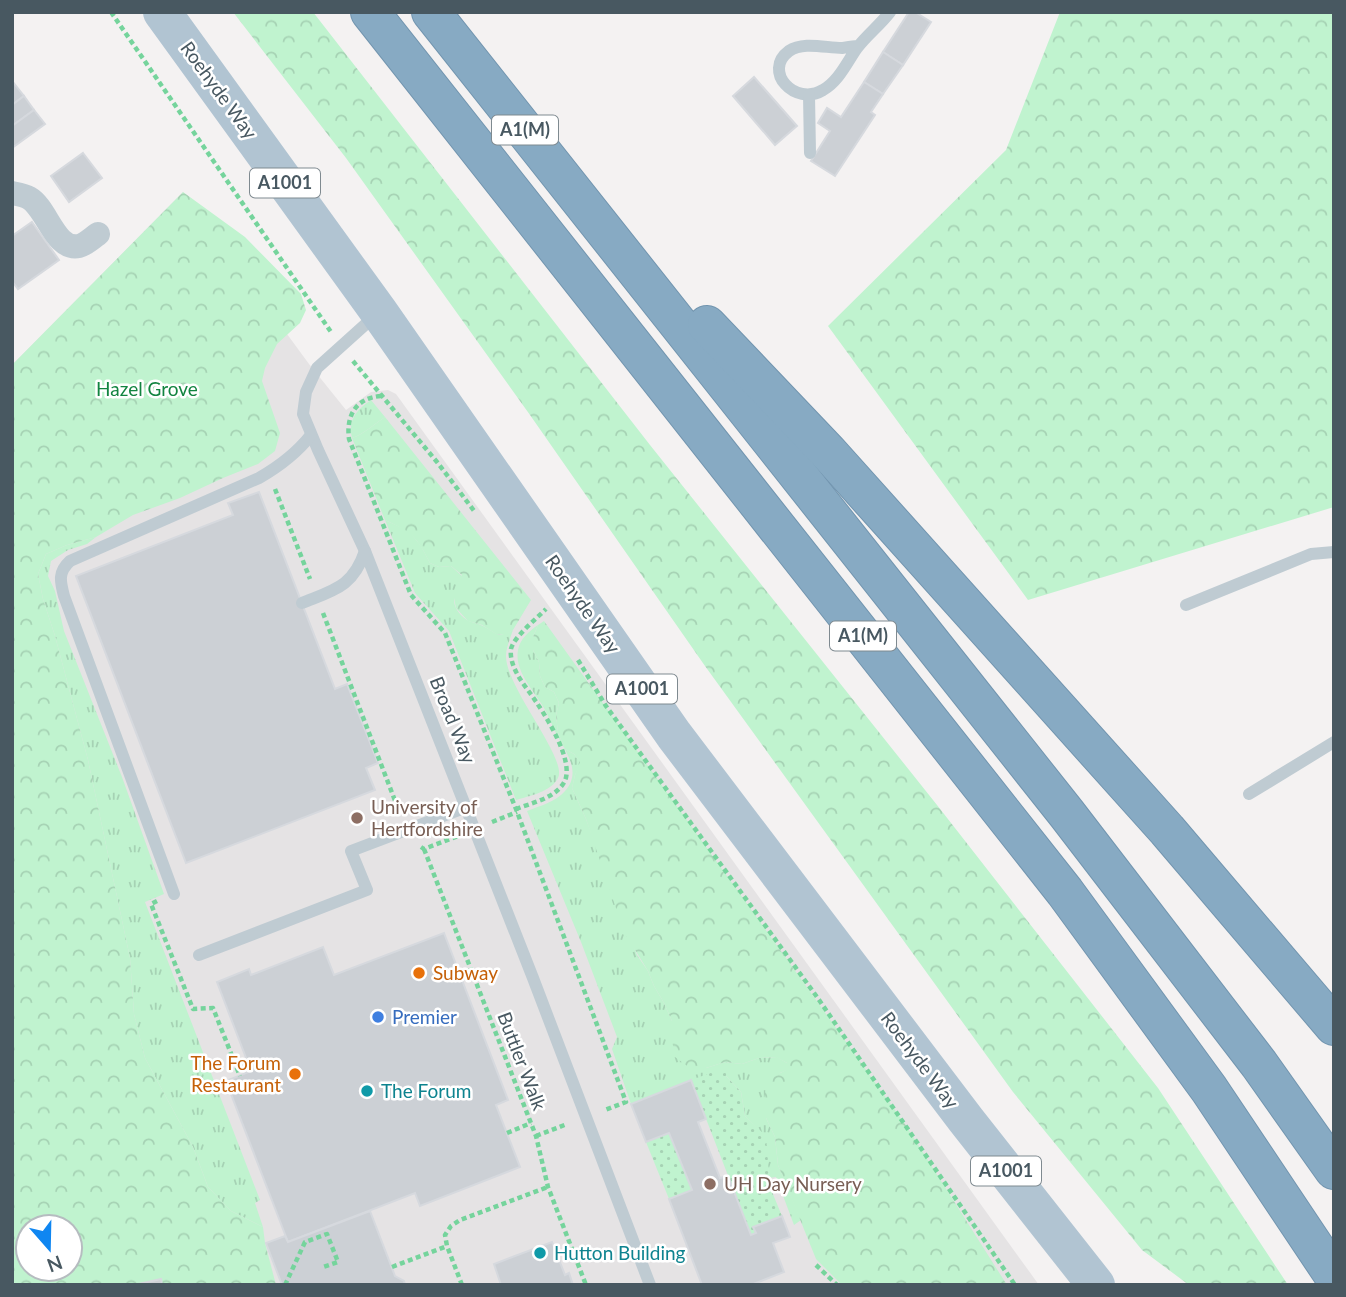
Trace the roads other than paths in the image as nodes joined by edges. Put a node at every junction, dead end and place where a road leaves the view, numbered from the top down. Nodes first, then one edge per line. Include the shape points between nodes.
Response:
1 (162, 12) edge
2 (370, 12) edge
3 (431, 12) edge
4 (890, 12) edge
5 (859, 46) junction
6 (809, 95) junction
7 (810, 153) dead end
8 (12, 193) edge
9 (98, 234) dead end
10 (618, 248) junction
11 (379, 312) junction
12 (311, 435) junction
13 (365, 551) junction
14 (1334, 552) edge
15 (302, 603) dead end
16 (1186, 605) dead end
17 (1334, 742) edge
18 (1250, 794) dead end
19 (467, 807) junction
20 (174, 894) road end
21 (199, 955) dead end
22 (1334, 1026) edge
23 (1334, 1170) edge
24 (1334, 1276) edge
25 (650, 1285) edge
26 (1096, 1285) edge

1 - 11 main road, Roehyde Way / A1001
2 - 24 highway, A1(M) via 1065,892 1209,1089
3 - 10 highway, A1(M)
4 - 5 lane
5 - 6 lane via 824,90
5 - 6 lane via 790,50 781,61 779,75 795,93
6 - 7 lane
8 - 9 street via 29,198 40,208 60,240 70,247 81,246
10 - 22 highway via 710,327 828,452 1167,830
10 - 23 highway, A1(M) via 1067,814 1259,1064
11 - 12 lane, Broad Way via 317,368 306,392 303,414
11 - 26 main road, Roehyde Way / A1001 via 674,735
12 - 13 lane, Broad Way
12 - 20 lane via 269,472 70,561 60,575
13 - 15 lane via 354,576 345,584
13 - 19 lane, Broad Way
14 - 16 lane via 1311,554
17 - 18 lane
19 - 21 lane via 351,851 367,890
19 - 25 lane, Broad Way

